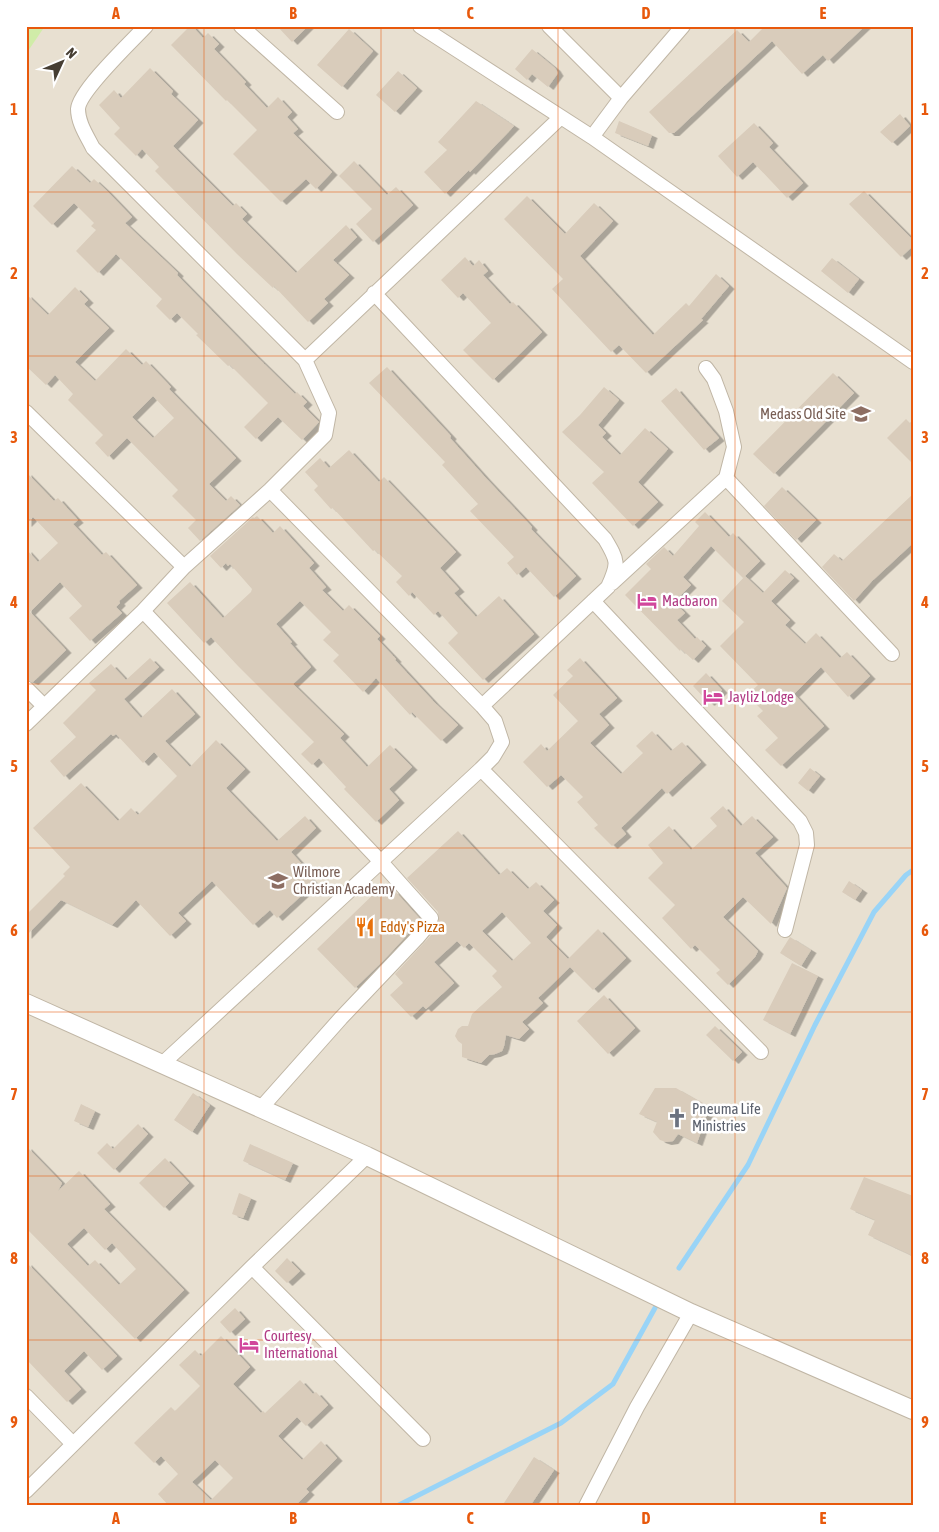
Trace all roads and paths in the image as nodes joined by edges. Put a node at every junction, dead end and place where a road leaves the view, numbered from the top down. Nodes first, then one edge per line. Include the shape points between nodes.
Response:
1 (146, 26) edge
2 (242, 26) edge
3 (420, 26) edge
4 (549, 26) edge
5 (683, 26) edge
6 (621, 98) junction
7 (337, 112) dead end
8 (561, 117) junction
9 (592, 137) junction
10 (374, 293) junction
11 (305, 360) junction
12 (913, 362) edge
13 (706, 368) dead end
14 (26, 412) edge
15 (726, 478) junction
16 (270, 490) junction
17 (184, 567) junction
18 (608, 587) junction
19 (593, 601) junction
20 (143, 611) junction
21 (892, 654) dead end
22 (26, 688) edge
23 (44, 706) junction
24 (482, 706) junction
25 (26, 724) edge
26 (481, 769) junction
27 (381, 862) junction
28 (785, 930) dead end
29 (26, 1003) edge
30 (761, 1052) dead end
31 (162, 1064) junction
32 (261, 1108) junction
33 (367, 1156) junction
34 (252, 1267) junction
35 (691, 1313) junction
36 (26, 1396) edge
37 (913, 1410) edge
38 (423, 1439) dead end
39 (73, 1444) junction
40 (26, 1491) edge
41 (586, 1506) edge

1 - 11 street via 84,92 78,107 80,123 94,148
2 - 7 street
3 - 8 street
4 - 6 street
5 - 6 street
6 - 9 street
8 - 9 street
8 - 10 street
9 - 12 street
10 - 11 street
10 - 18 street via 605,539 615,556 616,570
11 - 16 street via 329,413 325,435
13 - 15 street via 726,410 734,447
14 - 17 street
15 - 18 street
15 - 21 street
16 - 17 street
16 - 24 street
17 - 20 street
18 - 19 street
19 - 24 street
19 - 28 street via 800,821 807,845
20 - 23 street
20 - 27 street
22 - 23 street
23 - 25 street
24 - 26 street via 495,721 502,742
26 - 27 street
26 - 30 street
27 - 31 street
27 - 32 street via 431,918 428,925
29 - 31 street
31 - 32 street
32 - 33 street
33 - 34 street
33 - 35 street
34 - 38 street
34 - 39 street
35 - 37 street
35 - 41 street via 637,1407
36 - 39 street
39 - 40 street

